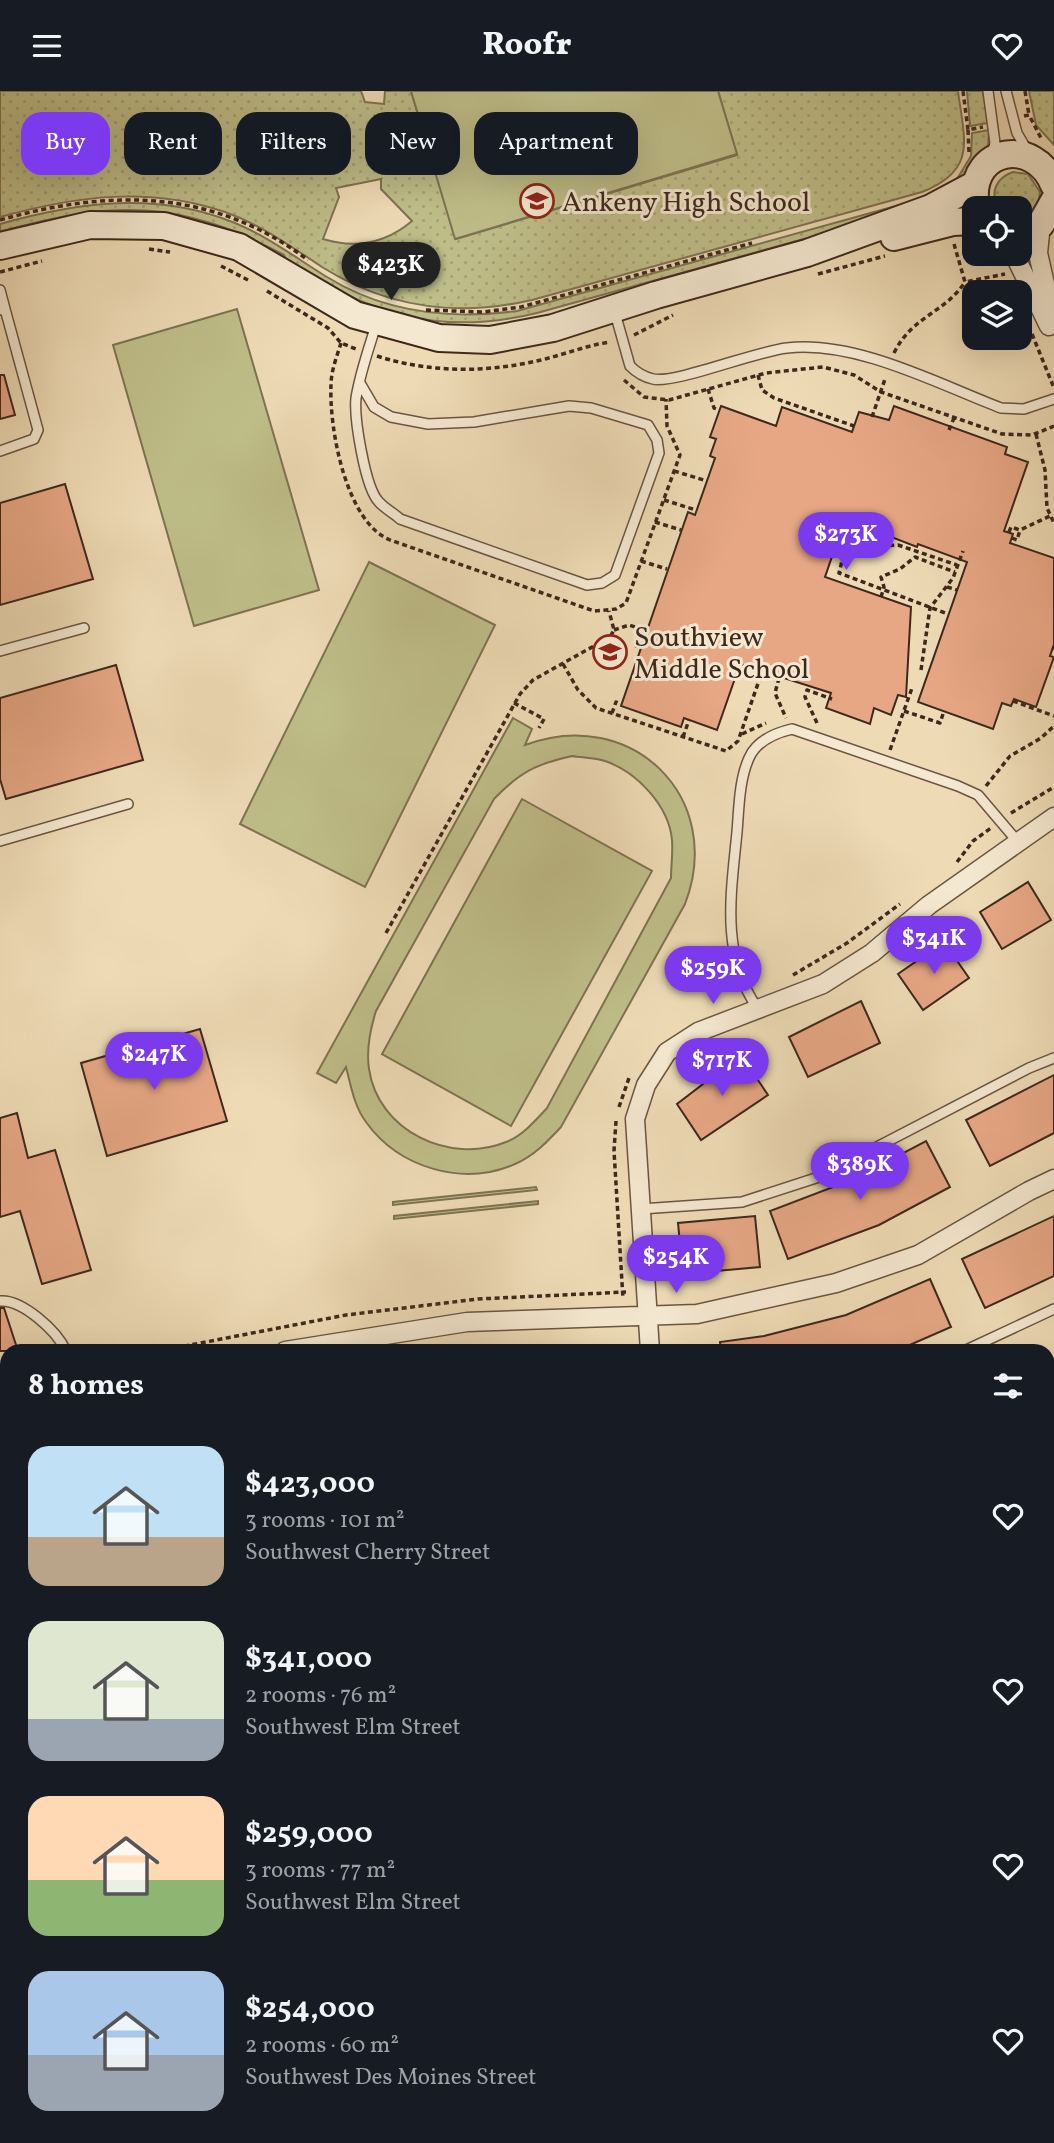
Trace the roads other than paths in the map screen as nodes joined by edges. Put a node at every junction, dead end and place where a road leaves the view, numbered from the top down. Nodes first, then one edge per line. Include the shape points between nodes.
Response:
1 (988, 91) edge
2 (1006, 91) edge
3 (1046, 164) edge
4 (980, 186) edge
5 (1044, 216) edge
6 (962, 222) edge
7 (0, 246) edge
8 (808, 265) junction
9 (1017, 266) edge
10 (0, 289) edge
11 (614, 307) junction
12 (3, 310) edge
13 (377, 323) junction
14 (1054, 324) edge
15 (1054, 333) edge
16 (360, 383) junction
17 (1054, 399) edge
18 (0, 451) edge
19 (84, 628) dead end
20 (0, 651) edge
21 (128, 804) dead end
22 (1054, 817) edge
23 (0, 841) edge
24 (1018, 842) junction
25 (759, 1010) junction
26 (1054, 1058) edge
27 (1054, 1179) edge
28 (639, 1209) junction
29 (0, 1301) edge
30 (1054, 1308) edge
31 (647, 1316) junction
32 (60, 1344) edge
33 (356, 1344) edge
34 (649, 1344) edge
35 (979, 1344) edge

1 - 4 lane via 995,143
2 - 3 lane via 1017,132
3 - 4 street via 1008,154
4 - 8 street
5 - 14 street via 1038,253
6 - 8 street via 857,246
7 - 13 street via 90,225 164,226 239,247 331,303
8 - 11 street
9 - 15 street
10 - 12 lane
11 - 13 street via 553,328 491,340 439,338
11 - 17 lane via 630,366 653,380 751,354 818,347 865,356 1001,408 1024,409
12 - 18 lane via 38,430 34,439
13 - 16 lane
16 - 16 lane via 356,414 369,480 377,501 400,519 587,586 615,575 659,453 648,425 599,409 569,406 474,422 428,424 391,417 374,407
19 - 20 lane
21 - 23 lane
22 - 24 street
24 - 25 street via 929,905 872,953 823,984
24 - 25 lane via 978,795 958,786 792,729 762,741 749,757 741,792 729,919 737,968
25 - 28 street via 698,1032 667,1052 646,1085 635,1119
26 - 28 lane via 819,1177 742,1202
27 - 31 street via 918,1255 836,1283 697,1314
28 - 31 street
29 - 32 lane via 9,1300 38,1319
30 - 35 lane
31 - 33 street via 467,1322
31 - 34 street

